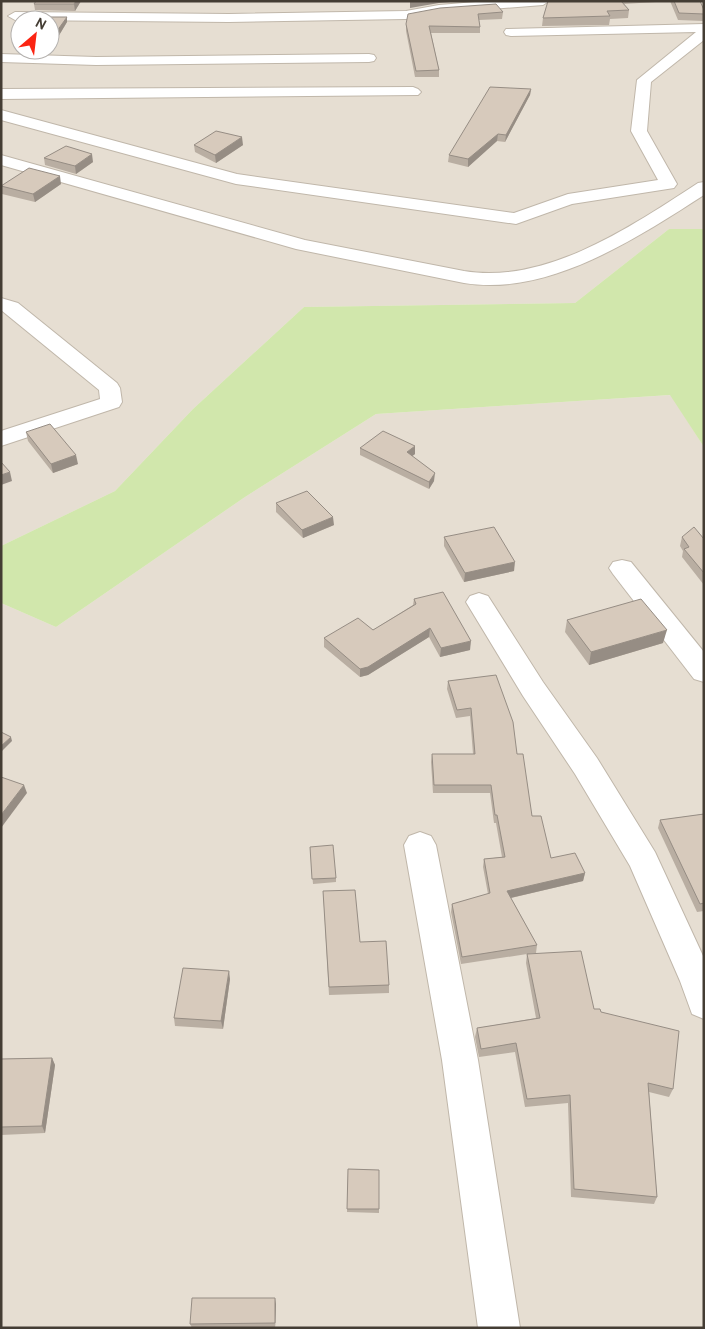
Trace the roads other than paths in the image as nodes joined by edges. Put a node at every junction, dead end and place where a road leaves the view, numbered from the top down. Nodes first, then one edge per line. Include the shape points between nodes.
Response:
1 (231, 1) edge
2 (543, 1) edge
3 (60, 16) edge
4 (227, 18) junction
5 (704, 28) edge
6 (510, 32) dead end
7 (704, 32) edge
8 (1, 58) edge
9 (369, 58) dead end
10 (223, 59) junction
11 (412, 92) dead end
12 (1, 94) edge
13 (222, 94) junction
14 (1, 115) edge
15 (1, 160) edge
16 (704, 187) edge
17 (1, 304) edge
18 (1, 439) edge
19 (622, 568) dead end
20 (479, 602) dead end
21 (704, 672) edge
22 (420, 845) dead end
23 (704, 1003) edge
24 (499, 1328) edge

1 - 4 street
2 - 4 street via 439,8 406,15
3 - 4 street
4 - 10 street
5 - 6 street
7 - 14 street via 644,80 639,131 668,184 568,199 516,219 236,179
8 - 10 street
9 - 10 street
10 - 13 street
11 - 13 street
12 - 13 street
15 - 16 street via 303,245 486,280 532,274 574,261 657,218
17 - 18 street via 10,307 108,388 111,402
19 - 21 street
20 - 23 street via 644,861
22 - 24 street via 460,1060

